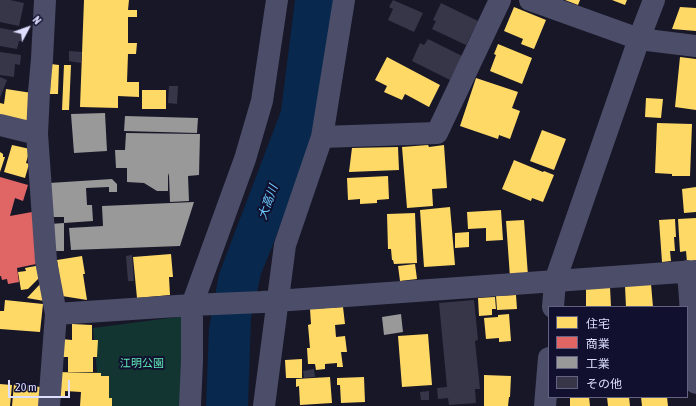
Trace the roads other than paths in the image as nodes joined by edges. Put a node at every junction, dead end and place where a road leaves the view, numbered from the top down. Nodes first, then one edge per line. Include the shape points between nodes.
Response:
1 (45, 0) edge
2 (277, 0) edge
3 (344, 0) edge
4 (500, 0) edge
5 (530, 0) edge
6 (654, 0) edge
7 (639, 39) junction
8 (696, 46) edge
9 (0, 125) edge
10 (38, 134) junction
11 (322, 137) junction
12 (692, 271) edge
13 (556, 281) junction
14 (270, 301) junction
15 (199, 305) junction
16 (553, 306) edge
17 (56, 314) junction
18 (548, 370) edge
19 (696, 383) edge
20 (49, 406) edge
21 (190, 406) edge
22 (264, 406) edge
23 (545, 406) edge

1 - 10 street
2 - 15 street via 262,100
3 - 11 street
4 - 11 street via 437,133
5 - 7 street
6 - 7 street
7 - 8 street
7 - 13 street
9 - 10 street
10 - 17 street via 46,261
11 - 14 street via 285,246
12 - 13 street
12 - 19 street
13 - 14 street
13 - 16 street
14 - 15 street
14 - 22 street
15 - 17 street
15 - 21 street via 192,361
17 - 20 street
18 - 23 street

